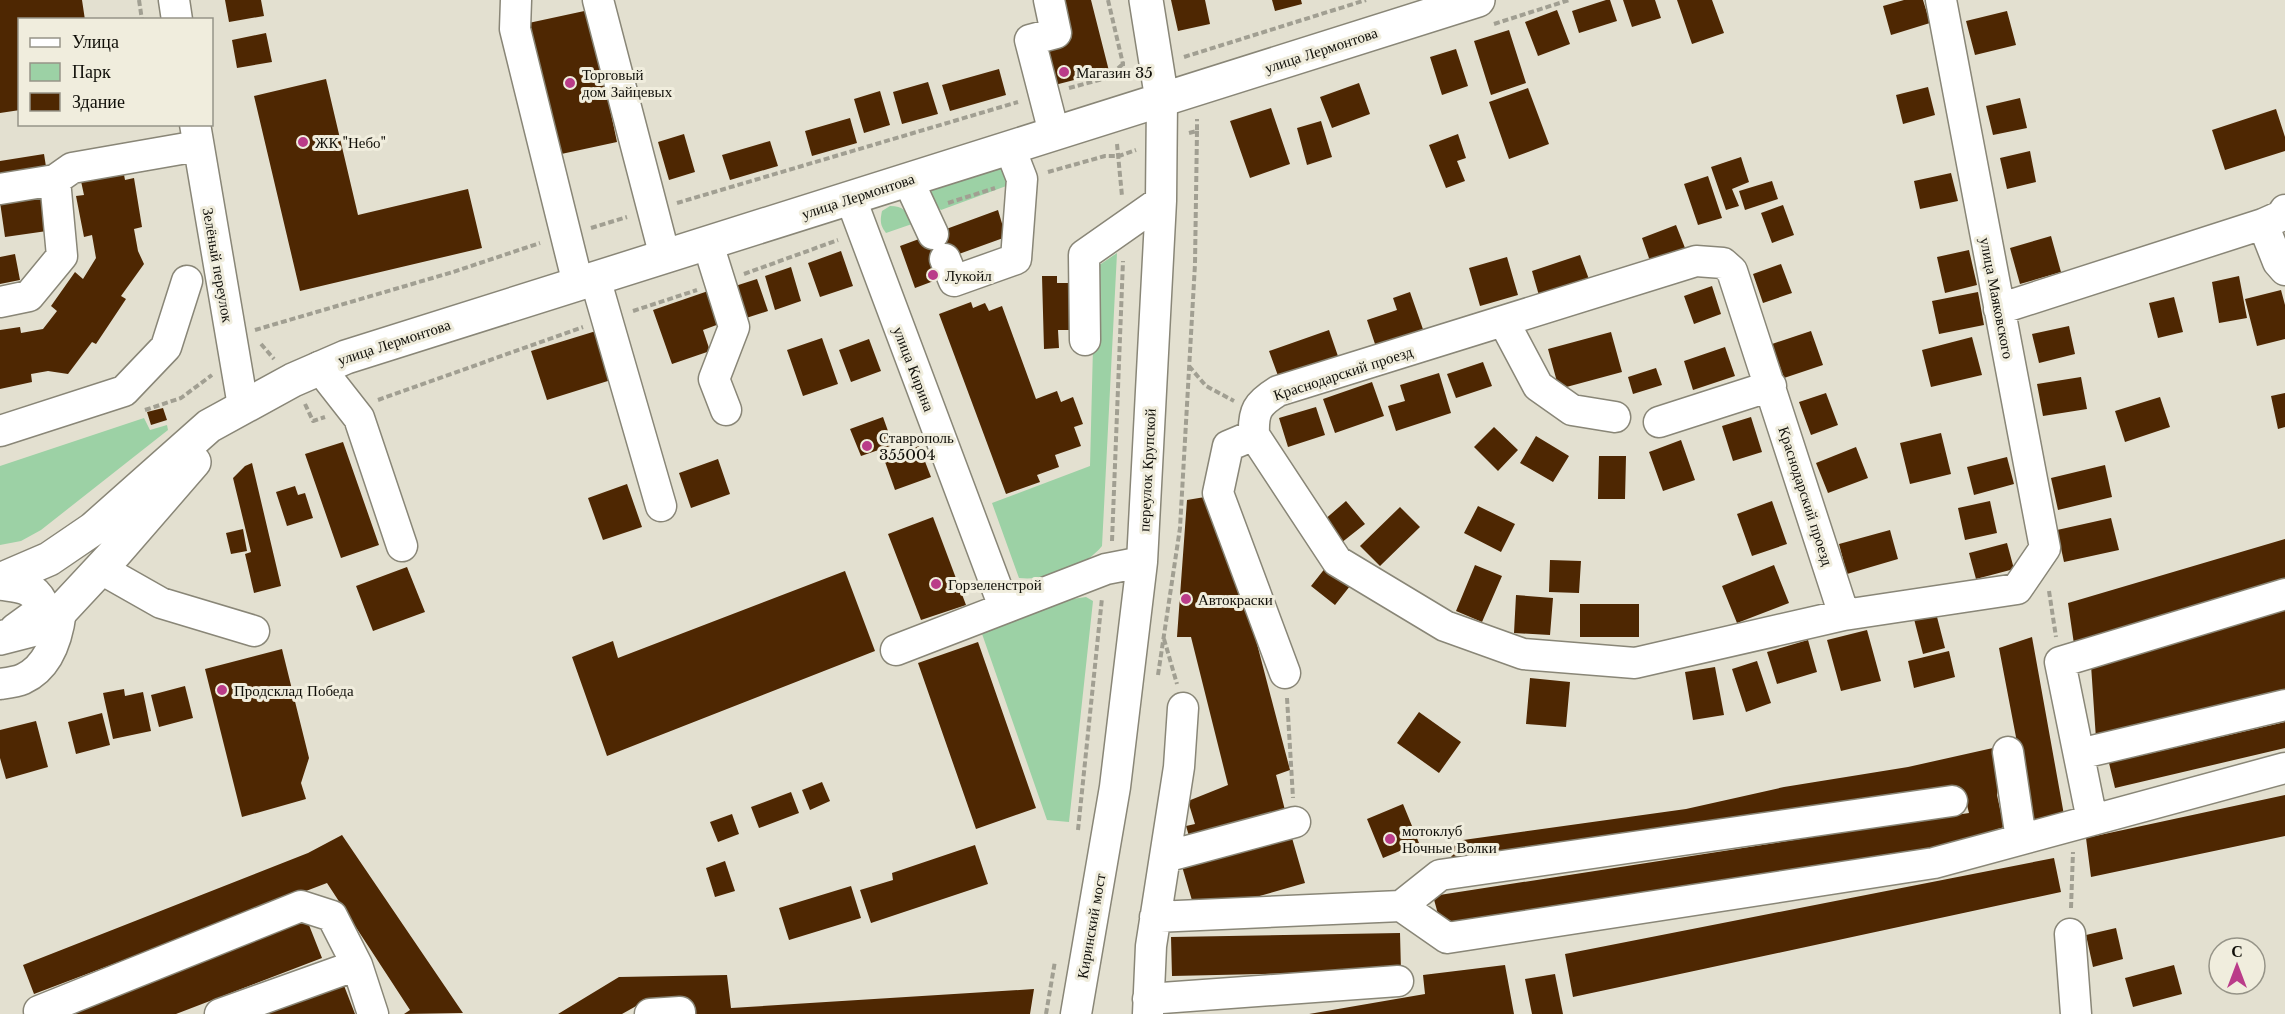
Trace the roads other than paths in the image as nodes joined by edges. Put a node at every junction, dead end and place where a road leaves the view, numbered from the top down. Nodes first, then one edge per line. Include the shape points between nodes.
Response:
1 (174, 0) edge
2 (516, 0) edge
3 (598, 0) edge
4 (1048, 0) edge
5 (1146, 0) edge
6 (1478, 0) edge
7 (1941, 0) edge
8 (177, 18) edge
9 (1162, 100) junction
10 (1054, 134) junction
11 (196, 135) edge
12 (1010, 148) junction
13 (55, 180) junction
14 (908, 180) junction
15 (0, 189) edge
16 (851, 199) junction
17 (1161, 201) junction
18 (2279, 216) edge
19 (708, 244) junction
20 (664, 257) junction
21 (2285, 270) edge
22 (187, 281) dead end
23 (587, 281) junction
24 (0, 302) edge
25 (1999, 309) junction
26 (1504, 322) junction
27 (1085, 339) dead end
28 (319, 368) junction
29 (1771, 386) junction
30 (243, 406) junction
31 (726, 410) dead end
32 (1615, 417) dead end
33 (1659, 422) dead end
34 (0, 431) edge
35 (1254, 435) junction
36 (661, 506) dead end
37 (402, 546) dead end
38 (1142, 562) junction
39 (101, 569) junction
40 (0, 582) edge
41 (2285, 594) edge
42 (1004, 608) junction
43 (62, 611) junction
44 (1844, 615) junction
45 (254, 631) dead end
46 (1, 638) edge
47 (896, 650) dead end
48 (1285, 673) road end
49 (0, 684) edge
50 (2285, 705) edge
51 (1184, 708) road end
52 (2008, 752) dead end
53 (2079, 754) junction
54 (2285, 768) edge
55 (1952, 801) dead end
56 (1295, 822) road end
57 (2084, 822) junction
58 (1092, 834) joint
59 (2021, 839) junction
60 (1165, 857) junction
61 (1401, 906) junction
62 (1155, 917) junction
63 (2070, 934) road end
64 (357, 965) junction
65 (1398, 981) dead end
66 (1148, 1007) edge
67 (39, 1011) dead end
68 (220, 1014) edge
69 (373, 1014) edge
70 (650, 1014) edge
71 (680, 1014) edge
72 (1076, 1014) edge
73 (2076, 1014) edge

1 - 8 street
2 - 23 street via 515,29
3 - 20 street
4 - 10 street via 1056,33 1030,40
5 - 9 main road
6 - 9 main road, улица Лермонтова
7 - 25 street, улица Маяковского
9 - 10 main road, улица Лермонтова
9 - 17 street, переулок Крупской
10 - 12 main road, улица Лермонтова
11 - 13 street via 72,168
11 - 30 street, Зелёный переулок
12 - 14 main road, улица Лермонтова
12 - 14 street via 1022,179 1016,259 954,281
13 - 15 street
13 - 24 street via 62,256 29,296
14 - 16 main road, улица Лермонтова
16 - 19 main road, улица Лермонтова
16 - 42 street, улица Кирина
17 - 27 street via 1084,255
17 - 38 street, переулок Крупской
18 - 21 street via 2278,262
18 - 25 street
19 - 20 main road, улица Лермонтова
19 - 31 street via 734,327 714,379
20 - 23 main road, улица Лермонтова
22 - 34 street via 166,347 124,391
23 - 28 main road, улица Лермонтова
23 - 36 street
25 - 44 street, улица Маяковского via 2043,552 2018,589
26 - 29 street, Краснодарский проезд via 1696,261 1723,263 1732,271
26 - 32 street via 1538,386 1572,410
26 - 35 street, Краснодарский проезд via 1278,391 1262,401 1253,417
28 - 30 main road, улица Лермонтова
28 - 37 street via 359,418
29 - 33 street
29 - 44 street, Краснодарский проезд
30 - 39 main road, улица Лермонтова
30 - 40 main road, улица Лермонтова via 209,426 93,529 49,559
35 - 44 street via 1337,561 1445,626 1523,654 1635,663
35 - 48 street via 1228,446 1218,493
38 - 42 street via 1106,569
38 - 58 street, переулок Крупской via 1115,787
39 - 43 main road, улица Лермонтова
39 - 45 street via 161,603
40 - 46 main road via 36,592 41,603 38,614
41 - 53 street via 2060,662
42 - 47 street
43 - 46 main road, улица Лермонтова via 35,628
43 - 49 street via 58,633 46,659 24,678
50 - 53 street
51 - 60 street
52 - 59 street
53 - 57 street
54 - 57 street
55 - 61 street via 1440,875
56 - 60 street
57 - 59 street
58 - 72 street, Киринский мост
59 - 61 street via 1934,862 1447,938
60 - 62 street
61 - 62 street
62 - 66 street
63 - 73 street
64 - 67 street via 332,916 301,906
64 - 68 street
64 - 69 street
65 - 66 street
70 - 71 street

